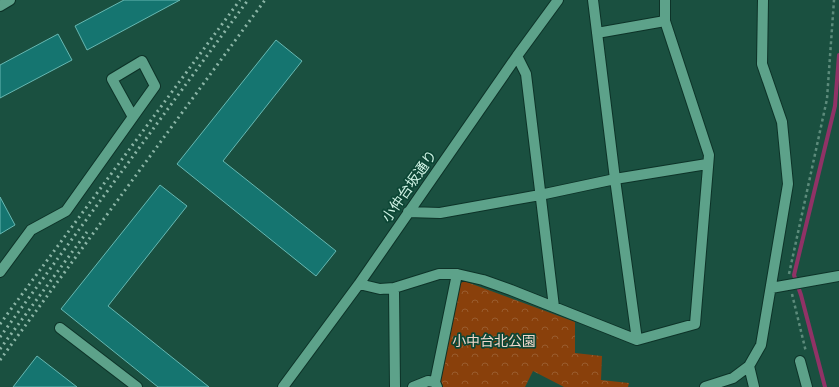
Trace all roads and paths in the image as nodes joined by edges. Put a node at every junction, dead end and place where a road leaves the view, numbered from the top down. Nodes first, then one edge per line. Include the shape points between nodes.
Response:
1 (10, 0) edge
2 (558, 0) edge
3 (593, 0) edge
4 (665, 0) edge
5 (763, 0) edge
6 (834, 0) edge
7 (0, 6) edge
8 (665, 21) junction
9 (597, 33) junction
10 (517, 56) junction
11 (133, 117) junction
12 (707, 164) junction
13 (615, 179) junction
14 (540, 195) junction
15 (408, 212) junction
16 (0, 272) edge
17 (458, 274) junction
18 (839, 276) edge
19 (359, 284) junction
20 (789, 285) junction
21 (394, 288) junction
22 (770, 288) junction
23 (554, 307) junction
24 (60, 328) dead end
25 (637, 340) junction
26 (804, 359) joint
27 (749, 366) junction
28 (436, 384) edge
29 (137, 387) edge
30 (283, 387) edge
31 (395, 387) edge
32 (413, 387) edge
33 (706, 387) edge
34 (754, 387) edge
35 (807, 387) edge

1 - 7 street
2 - 10 street, 小仲台坂通り
3 - 9 street
4 - 8 street
5 - 22 street via 762,64 782,122 788,184
6 - 20 path via 827,99 788,275
8 - 9 street
8 - 12 street via 709,155
9 - 13 street
10 - 14 street via 526,74
10 - 15 street, 小仲台坂通り
11 - 11 street via 154,86 142,61 112,79
11 - 16 street via 66,211 31,230
12 - 13 street
12 - 25 street via 695,324
13 - 14 street
13 - 25 street
14 - 15 street via 440,213
14 - 23 street
15 - 19 street, 小仲台坂通り
17 - 21 street via 440,274
17 - 23 street via 483,280
17 - 28 street
18 - 20 street
19 - 21 street via 380,289
19 - 30 street, 小仲台坂通り
20 - 22 street
20 - 26 path
21 - 31 street
22 - 27 street via 761,345
23 - 25 street
24 - 29 street
26 - 35 street
27 - 33 street via 733,378
27 - 34 street
28 - 32 street via 428,381

